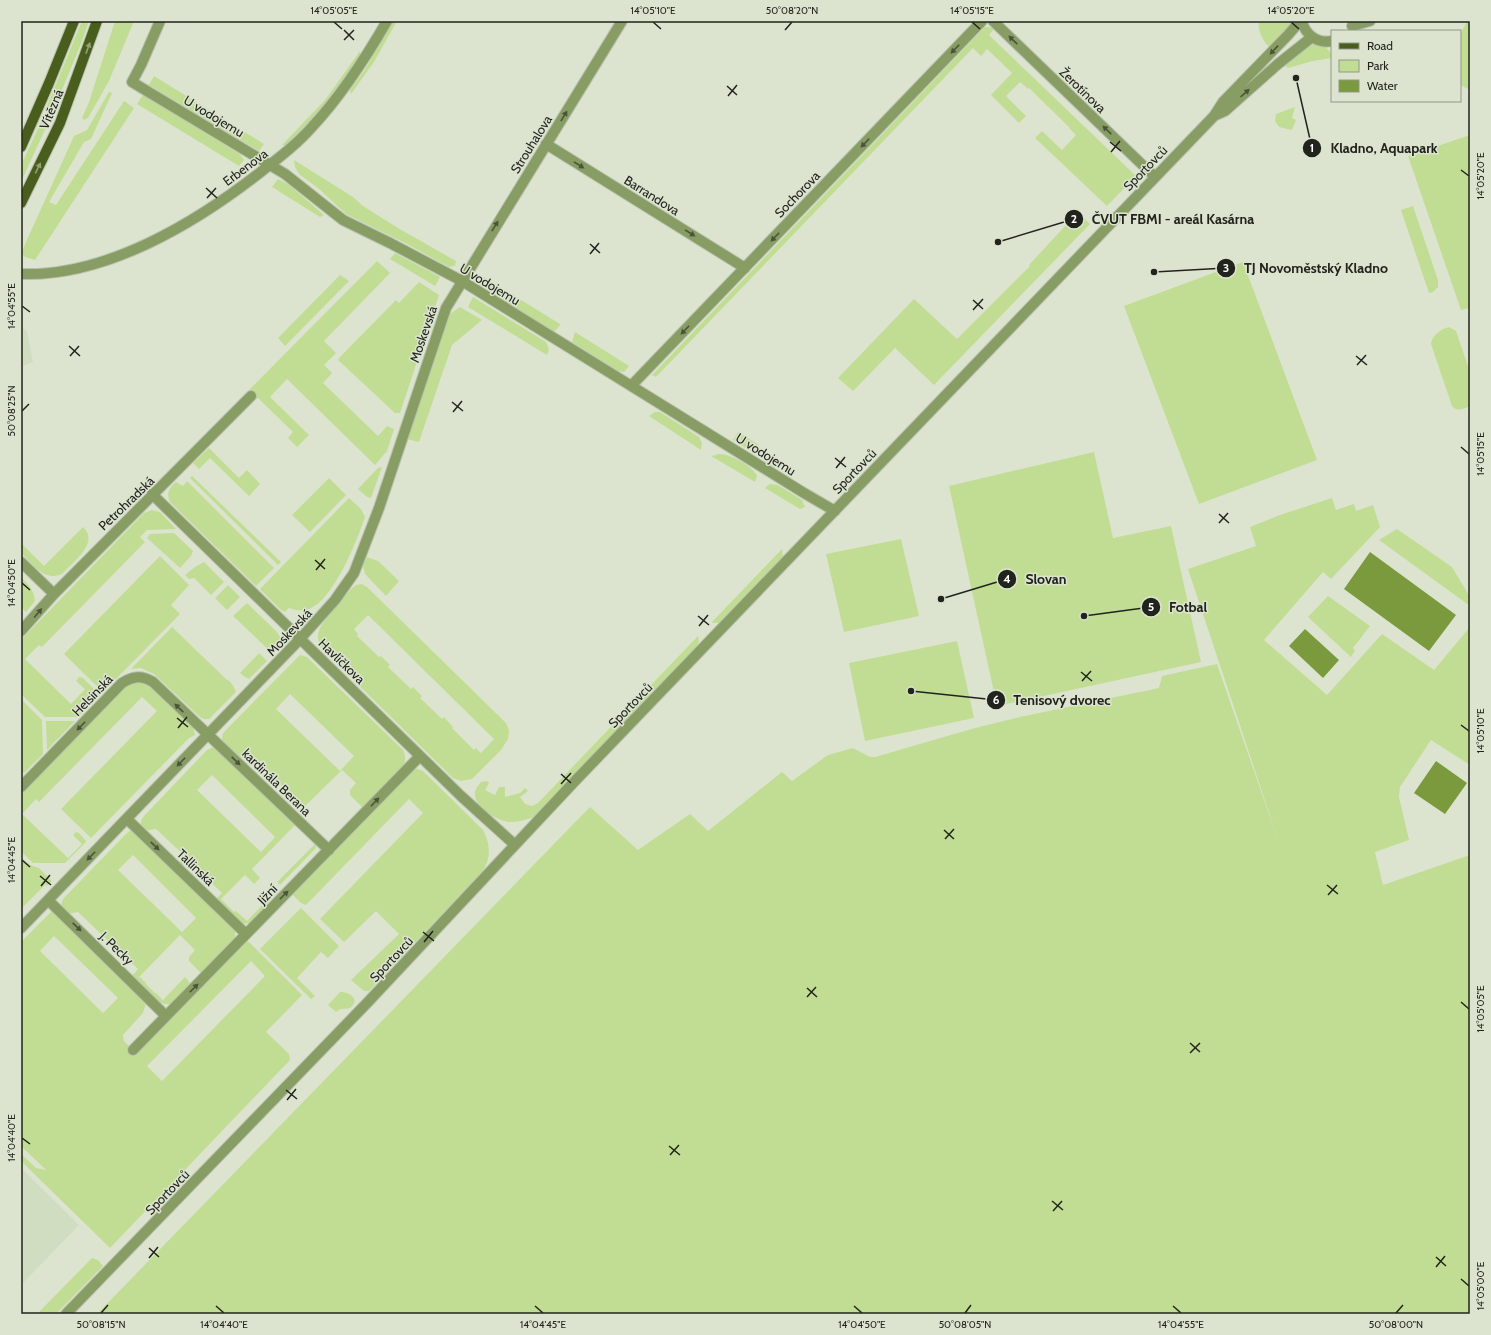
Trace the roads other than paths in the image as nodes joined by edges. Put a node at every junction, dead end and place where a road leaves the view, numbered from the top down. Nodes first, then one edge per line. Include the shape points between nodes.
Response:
1 (74, 21) edge
2 (97, 21) edge
3 (160, 21) edge
4 (387, 21) edge
5 (622, 21) edge
6 (982, 21) edge
7 (993, 21) edge
8 (1301, 21) edge
9 (1370, 21) edge
10 (1351, 26) edge
11 (1312, 37) junction
12 (1331, 41) edge
13 (1214, 116) junction
14 (546, 144) junction
15 (21, 147) edge
16 (270, 165) junction
17 (1155, 177) junction
18 (21, 203) edge
19 (745, 268) junction
20 (21, 274) edge
21 (462, 282) junction
22 (631, 386) junction
23 (251, 396) dead end
24 (152, 494) junction
25 (835, 511) junction
26 (21, 562) edge
27 (54, 594) junction
28 (21, 631) edge
29 (300, 639) junction
30 (208, 734) junction
31 (420, 756) junction
32 (21, 787) edge
33 (127, 819) junction
34 (515, 845) junction
35 (329, 850) junction
36 (48, 900) junction
37 (21, 928) edge
38 (246, 934) junction
39 (166, 1016) junction
40 (133, 1050) dead end
41 (66, 1314) edge

1 - 15 main road, Vítězná
18 -> 2 main road, Vítězná via 60,123
3 - 16 street, U vodojemu via 132,82
4 - 16 street, Erbenova via 355,74 328,110 293,147
14 -> 5 street, Strouhalova
6 -> 19 street, Sochorova
17 -> 7 street, Žerotínova
8 - 11 street, Sportovců
8 -> 13 street, Sportovců via 1223,102
9 - 10 street
11 - 12 street via 1319,41
13 -> 11 street, Sportovců via 1225,111
13 - 17 street, Sportovců
14 -> 19 street, Barrandova
21 -> 14 street, Strouhalova
16 - 20 street, Erbenova via 233,194 159,238 87,265
16 - 21 street, U vodojemu via 297,182 343,220
17 - 25 street, Sportovců
19 -> 22 street, Sochorova
21 - 22 street, U vodojemu
21 - 29 street, Moskevská via 446,308 354,572 335,600
22 - 25 street, U vodojemu
23 - 24 street, Petrohradská
24 - 27 street, Petrohradská
24 - 29 street, Havlíčkova
25 - 34 street, Sportovců
26 - 27 street
28 -> 27 street, Petrohradská
29 - 30 street, Moskevská
29 - 31 street, Havlíčkova
30 -> 32 street, Helsinská via 153,682 143,677 132,677 122,683
30 -> 33 street, Moskevská
30 -> 35 street, kardinála Berana
31 - 34 street, Havlíčkova
35 -> 31 street, Jižní
33 -> 36 street, Moskevská
33 -> 38 street, Tallinská
34 - 41 street, Sportovců via 368,1002
38 -> 35 street, Jižní
36 - 37 street, Moskevská
36 -> 39 street, J. Pecky
39 -> 38 street, Jižní
39 - 40 street, Jižní

